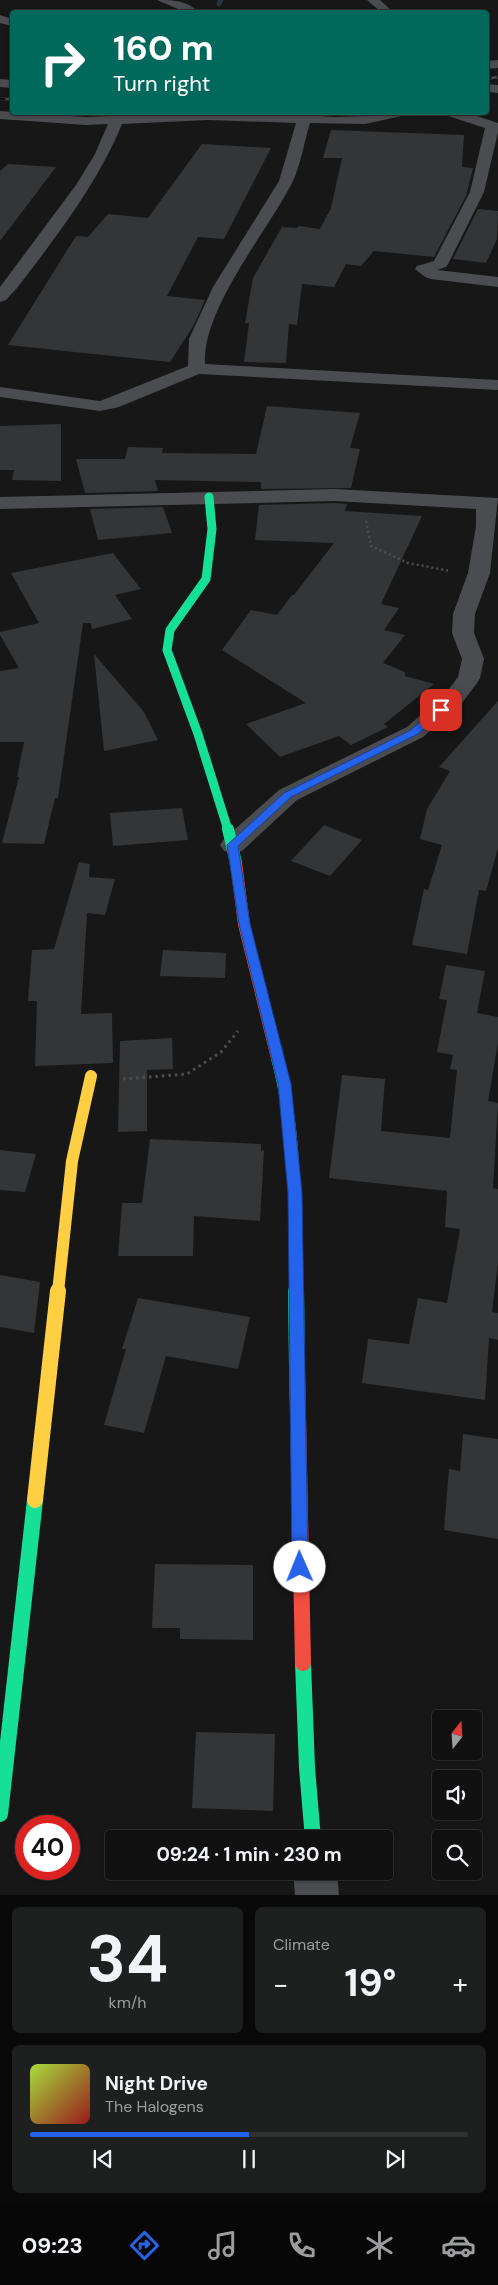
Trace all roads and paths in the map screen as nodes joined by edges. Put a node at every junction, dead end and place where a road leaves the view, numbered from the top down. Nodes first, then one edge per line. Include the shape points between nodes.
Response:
1 (163, 0) edge
2 (373, 0) edge
3 (189, 10) edge
4 (385, 10) edge
5 (0, 115) edge
6 (388, 115) edge
7 (459, 115) edge
8 (117, 120) junction
9 (304, 120) junction
10 (496, 127) edge
11 (498, 282) edge
12 (0, 297) edge
13 (197, 369) junction
14 (498, 385) edge
15 (0, 392) edge
16 (370, 496) junction
17 (209, 497) junction
18 (0, 503) edge
19 (492, 504) edge
20 (479, 573) junction
21 (232, 845) junction
22 (264, 1000) junction
23 (91, 1076) joint
24 (0, 1814) edge
25 (312, 1830) edge
26 (316, 1880) edge
27 (317, 1895) edge

1 - 3 street
2 - 4 street
5 - 8 street
6 - 9 street via 365,120
7 - 10 street
8 - 9 street via 208,116
8 - 12 street via 84,186
9 - 13 street via 286,181 221,287 198,340
10 - 11 street via 487,144 477,192 440,264 423,270 431,274
13 - 14 street
13 - 15 street via 100,406
16 - 17 street
16 - 19 street
16 - 20 path via 371,510 366,518 371,546 408,563 443,571
17 - 18 street
17 - 21 street via 212,529 206,579 170,630 167,650 198,734
19 - 20 street
20 - 21 street via 464,614 463,633 473,659 469,678 454,698 414,732 288,795
21 - 22 street via 244,924
22 - 23 path via 221,1052 187,1074 114,1080
22 - 25 street via 284,1084 295,1193 301,1626
23 - 24 street via 72,1161
26 - 27 street

